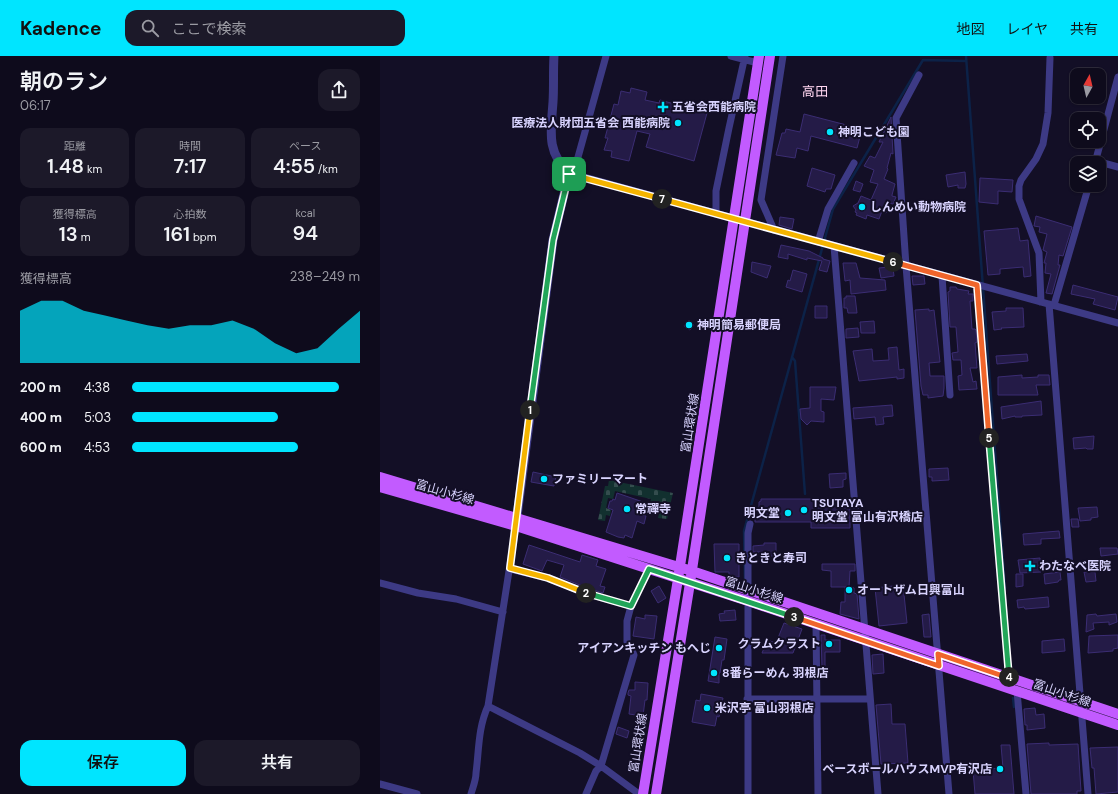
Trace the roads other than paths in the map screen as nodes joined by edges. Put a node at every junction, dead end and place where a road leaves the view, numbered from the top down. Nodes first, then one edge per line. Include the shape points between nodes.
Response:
1 (554, 56) edge
2 (606, 56) edge
3 (731, 56) edge
4 (783, 56) edge
5 (745, 58) edge
6 (1050, 58) dead end
7 (758, 60) edge
8 (769, 61) edge
9 (781, 68) junction
10 (919, 75) dead end
11 (1118, 77) edge
12 (1098, 156) edge
13 (854, 163) dead end
14 (1106, 164) edge
15 (1118, 167) edge
16 (569, 174) junction
17 (1087, 192) edge
18 (716, 214) junction
19 (739, 220) junction
20 (774, 230) junction
21 (818, 242) junction
22 (834, 246) junction
23 (906, 266) junction
24 (942, 276) junction
25 (977, 285) junction
26 (1048, 304) junction
27 (1118, 323) edge
28 (950, 395) dead end
29 (380, 477) edge
30 (380, 487) edge
31 (516, 522) junction
32 (750, 524) dead end
33 (680, 567) junction
34 (510, 568) junction
35 (649, 569) junction
36 (692, 571) junction
37 (678, 579) junction
38 (380, 583) edge
39 (690, 583) junction
40 (748, 590) junction
41 (748, 601) junction
42 (631, 606) junction
43 (503, 612) junction
44 (816, 624) junction
45 (864, 629) junction
46 (865, 640) junction
47 (938, 654) junction
48 (939, 666) junction
49 (1009, 678) junction
50 (1017, 691) junction
51 (747, 699) junction
52 (817, 699) junction
53 (870, 699) junction
54 (1080, 702) junction
55 (488, 706) junction
56 (1081, 713) junction
57 (1118, 714) edge
58 (1118, 725) edge
59 (601, 766) junction
60 (380, 784) edge
61 (417, 794) edge
62 (471, 794) edge
63 (586, 794) edge
64 (639, 794) edge
65 (643, 794) edge
66 (656, 794) edge
67 (748, 794) edge
68 (818, 794) edge
69 (878, 794) edge
70 (949, 794) edge
71 (1026, 794) edge
72 (1088, 794) edge

1 - 16 street via 551,143 554,155
2 - 16 street via 575,168
3 - 5 street
4 - 9 street
5 - 7 street
5 - 18 street via 716,191
6 - 26 street via 1048,113 1043,144 1018,186 1019,200 1038,253
7 - 19 main road, 富山環状線
8 - 9 street
8 - 19 main road, 富山環状線
9 - 20 street via 761,200
10 - 23 street via 896,118
11 - 12 street
13 - 21 street via 828,208
14 - 15 street
16 - 18 street
16 - 31 street via 553,240
17 - 26 street
18 - 19 street
19 - 20 street
19 - 33 main road, 富山環状線
19 - 36 main road, 富山環状線
20 - 21 street
21 - 22 street
22 - 23 street
22 - 45 street
23 - 24 street
23 - 47 street
24 - 25 street
24 - 28 street
25 - 26 street
25 - 49 street
26 - 27 street
26 - 54 street
29 - 31 main road, 富山小杉線
30 - 31 main road, 富山小杉線
31 - 33 main road, 富山小杉線
31 - 34 street
31 - 35 main road, 富山小杉線
32 - 40 street
33 - 36 main road, 富山小杉線
33 - 37 main road, 富山環状線
34 - 42 street
34 - 43 street
35 - 37 main road, 富山小杉線
35 - 42 street
36 - 39 main road, 富山環状線
36 - 40 main road, 富山小杉線
37 - 39 main road, 富山小杉線
37 - 65 main road, 富山環状線
38 - 43 street
39 - 41 main road, 富山小杉線
39 - 66 main road, 富山環状線
40 - 41 street
40 - 45 main road, 富山小杉線
41 - 44 main road, 富山小杉線
41 - 51 street
42 - 59 street via 626,642 634,656
43 - 55 street
44 - 46 main road, 富山小杉線
44 - 52 street
45 - 46 street
45 - 47 main road, 富山小杉線
46 - 48 main road, 富山小杉線
46 - 53 street
47 - 48 street
47 - 49 main road, 富山小杉線
48 - 50 main road, 富山小杉線
48 - 70 street
49 - 54 main road, 富山小杉線
50 - 56 main road, 富山小杉線
50 - 71 street
51 - 52 street
51 - 67 street
52 - 53 street
52 - 68 street
53 - 69 street
54 - 56 street
54 - 57 main road, 富山小杉線
55 - 59 street
55 - 62 street via 478,742 476,774
56 - 58 main road, 富山小杉線
56 - 72 street
59 - 63 street via 596,771
59 - 64 street
60 - 61 street

